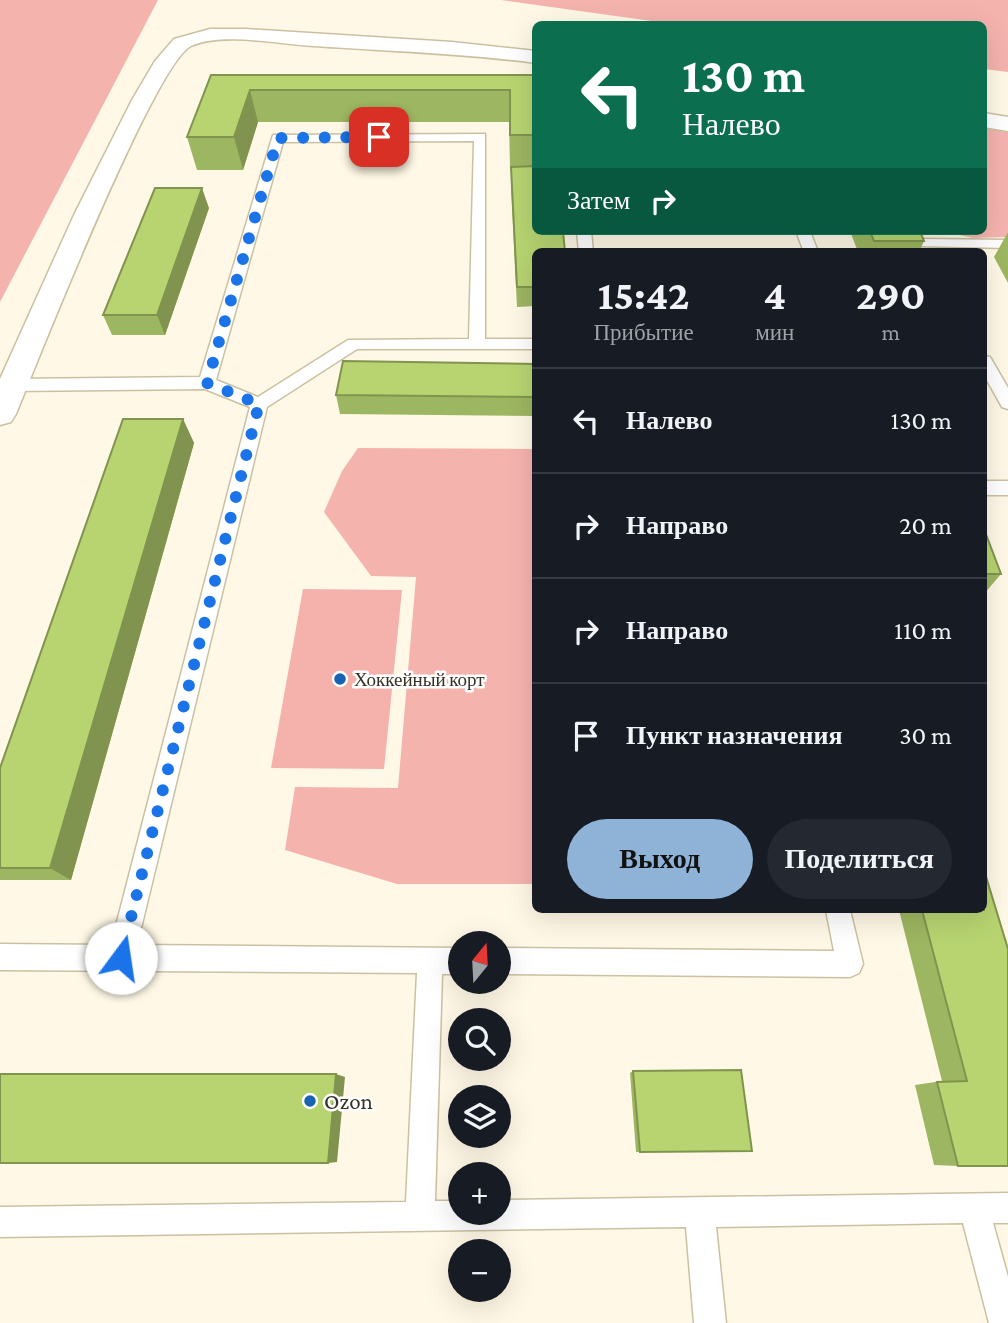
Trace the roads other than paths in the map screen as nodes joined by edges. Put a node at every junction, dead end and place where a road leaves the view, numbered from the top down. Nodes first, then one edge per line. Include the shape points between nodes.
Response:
1 (532, 57) edge
2 (987, 120) edge
3 (1008, 124) edge
4 (920, 242) edge
5 (1008, 244) edge
6 (477, 343) junction
7 (532, 344) edge
8 (987, 366) edge
9 (207, 383) junction
10 (13, 385) junction
11 (1008, 403) edge
12 (259, 404) junction
13 (0, 414) edge
14 (987, 488) edge
15 (1008, 488) edge
16 (839, 913) edge
17 (0, 957) edge
18 (121, 958) junction
19 (430, 961) junction
20 (448, 961) edge
21 (511, 961) edge
22 (974, 1208) junction
23 (1008, 1208) edge
24 (701, 1212) junction
25 (420, 1216) junction
26 (0, 1222) edge
27 (710, 1323) edge
28 (1005, 1323) edge

1 - 10 street via 246,36 201,37 171,49 91,209
2 - 3 street
4 - 5 lane
6 - 7 lane
6 - 9 lane via 480,137 278,138
6 - 12 lane via 354,344
8 - 11 lane
9 - 10 lane
9 - 12 lane
10 - 13 street
12 - 18 lane
14 - 15 lane
16 - 21 lane via 850,964
17 - 18 lane
18 - 19 lane
19 - 20 lane
19 - 25 lane
22 - 23 lane
22 - 24 lane
22 - 28 lane
24 - 25 lane
24 - 27 lane
25 - 26 lane

